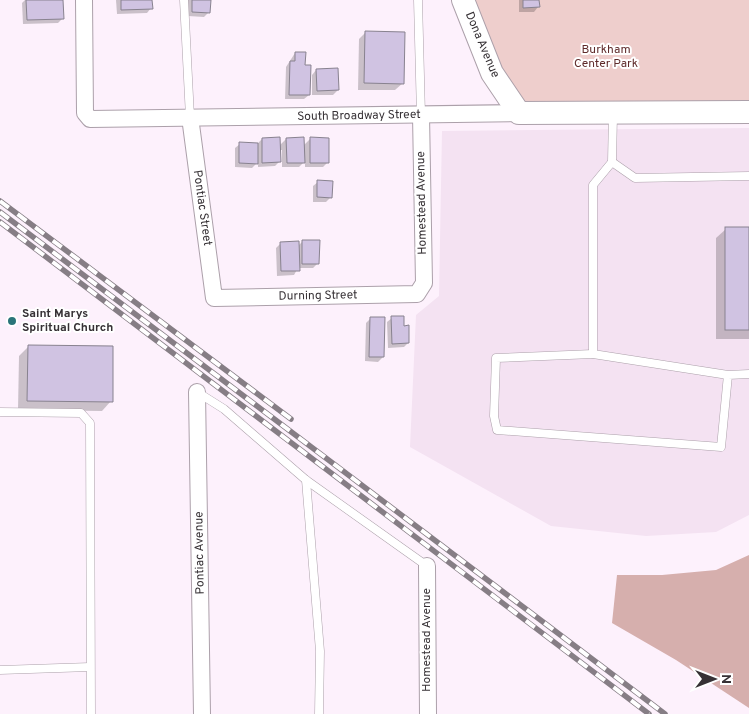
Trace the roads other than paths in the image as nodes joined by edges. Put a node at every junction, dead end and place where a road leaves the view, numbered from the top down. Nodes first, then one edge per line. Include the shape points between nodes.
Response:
1 (84, 0) edge
2 (184, 0) edge
3 (418, 0) edge
4 (463, 0) edge
5 (749, 112) edge
6 (613, 113) junction
7 (519, 114) junction
8 (421, 115) junction
9 (190, 117) junction
10 (612, 162) junction
11 (749, 176) edge
12 (421, 290) joint
13 (214, 298) joint
14 (593, 354) junction
15 (749, 374) edge
16 (728, 375) junction
17 (198, 392) joint
18 (0, 412) edge
19 (306, 480) junction
20 (426, 566) joint
21 (90, 667) junction
22 (0, 670) edge
23 (91, 714) edge
24 (202, 714) edge
25 (319, 714) edge
26 (428, 714) edge

1 - 9 street, South Broadway Street via 85,114 94,120
2 - 9 lane
3 - 8 lane
4 - 7 street, Dona Avenue via 492,73
5 - 6 street, South Broadway Street
6 - 7 street, South Broadway Street
6 - 10 lane
7 - 8 street, South Broadway Street
8 - 9 street, South Broadway Street
8 - 12 street, Homestead Avenue via 424,283
9 - 13 street, Pontiac Street
10 - 11 lane via 635,178
10 - 14 lane via 593,184
12 - 13 street, Durning Street via 413,295
14 - 16 lane
14 - 16 lane via 496,358 494,416 497,430 721,447
15 - 16 lane
17 - 19 lane via 224,409
17 - 24 street, Pontiac Avenue
18 - 21 lane via 81,413 90,423
19 - 20 lane
19 - 25 lane via 320,651
20 - 26 street, Homestead Avenue
21 - 22 lane
21 - 23 lane

